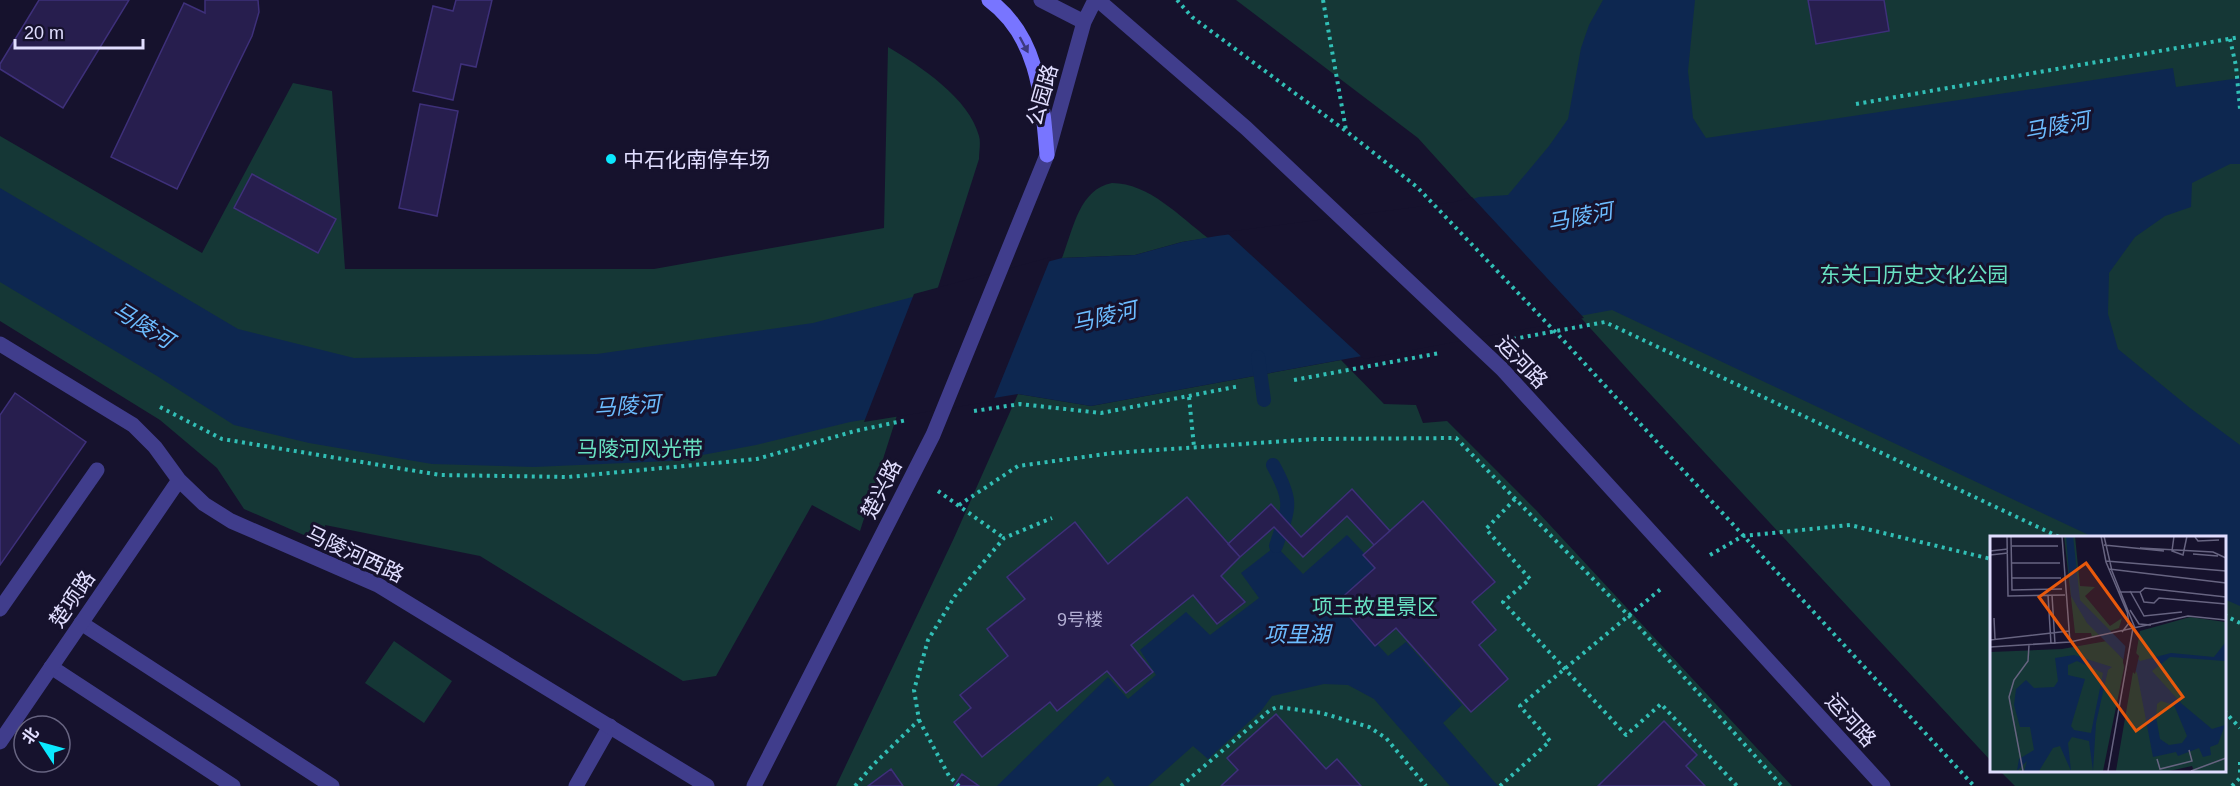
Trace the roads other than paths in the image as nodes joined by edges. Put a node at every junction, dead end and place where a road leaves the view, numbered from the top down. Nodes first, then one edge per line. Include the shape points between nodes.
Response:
1 (989, 0) edge
2 (1041, 0) edge
3 (1097, 0) edge
4 (1084, 22) junction
5 (1047, 155) junction
6 (1027, 202) joint
7 (0, 344) edge
8 (97, 470) dead end
9 (179, 480) junction
10 (0, 609) edge
11 (81, 623) junction
12 (51, 667) junction
13 (610, 726) junction
14 (0, 742) edge
15 (233, 786) edge
16 (332, 786) edge
17 (576, 786) edge
18 (707, 786) edge
19 (754, 786) edge
20 (1883, 786) edge

1 -> 5 main road via 1004,11 1036,68
2 - 4 street
3 - 4 street, 公园路
3 - 20 street, 运河路 via 1246,128 1502,369
4 - 5 street, 公园路
5 - 6 street, 公园路
6 - 19 street, 楚兴路 via 933,435
7 - 9 street, 马陵河西路 via 132,425 155,447
8 - 10 street
9 - 11 street, 楚项路
9 - 13 street, 马陵河西路 via 204,504 231,521 378,585
11 - 12 street, 楚项路
11 - 16 street
12 - 14 street, 楚项路
12 - 15 street
13 - 17 street
13 - 18 street, 马陵河西路

